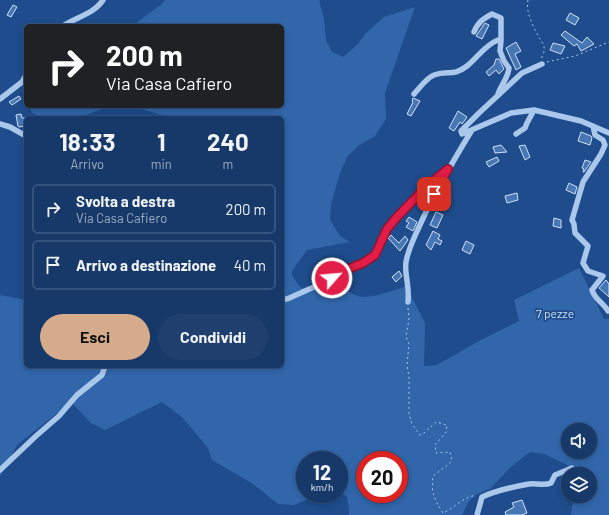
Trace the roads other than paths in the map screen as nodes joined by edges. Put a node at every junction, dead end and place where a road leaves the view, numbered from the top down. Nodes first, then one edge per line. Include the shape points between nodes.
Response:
1 (103, 0) edge
2 (66, 24) edge
3 (474, 32) dead end
4 (501, 41) junction
5 (542, 64) road end
6 (24, 78) edge
7 (414, 94) dead end
8 (498, 95) junction
9 (0, 99) edge
10 (534, 110) junction
11 (0, 124) edge
12 (593, 126) junction
13 (473, 129) junction
14 (609, 133) edge
15 (516, 134) dead end
16 (24, 135) edge
17 (448, 169) junction
18 (284, 299) edge
19 (408, 302) road end
20 (608, 311) dead end
21 (104, 368) edge
22 (0, 470) edge
23 (561, 472) edge
24 (477, 515) edge

1 - 2 street via 92,11
3 - 4 street via 478,23 492,14 501,18
4 - 7 street via 493,42 456,73 433,75
4 - 8 street via 500,51 509,68
5 - 8 street via 522,73
6 - 9 street
8 - 13 street via 461,131 462,134
10 - 12 street
10 - 13 street via 511,113
10 - 15 street via 525,128
11 - 16 street
12 - 14 street
12 - 20 street via 595,135 603,140 605,145 583,182 572,220 575,233 588,246 583,263 588,271 603,276 592,290 596,300 604,304
13 - 17 street
17 - 18 street via 400,213 387,229 375,255 323,283
17 - 19 street via 428,205 408,252 405,264
21 - 22 street via 102,376 77,395 59,416
23 - 24 street via 554,475 551,483 546,485 522,485 482,497

